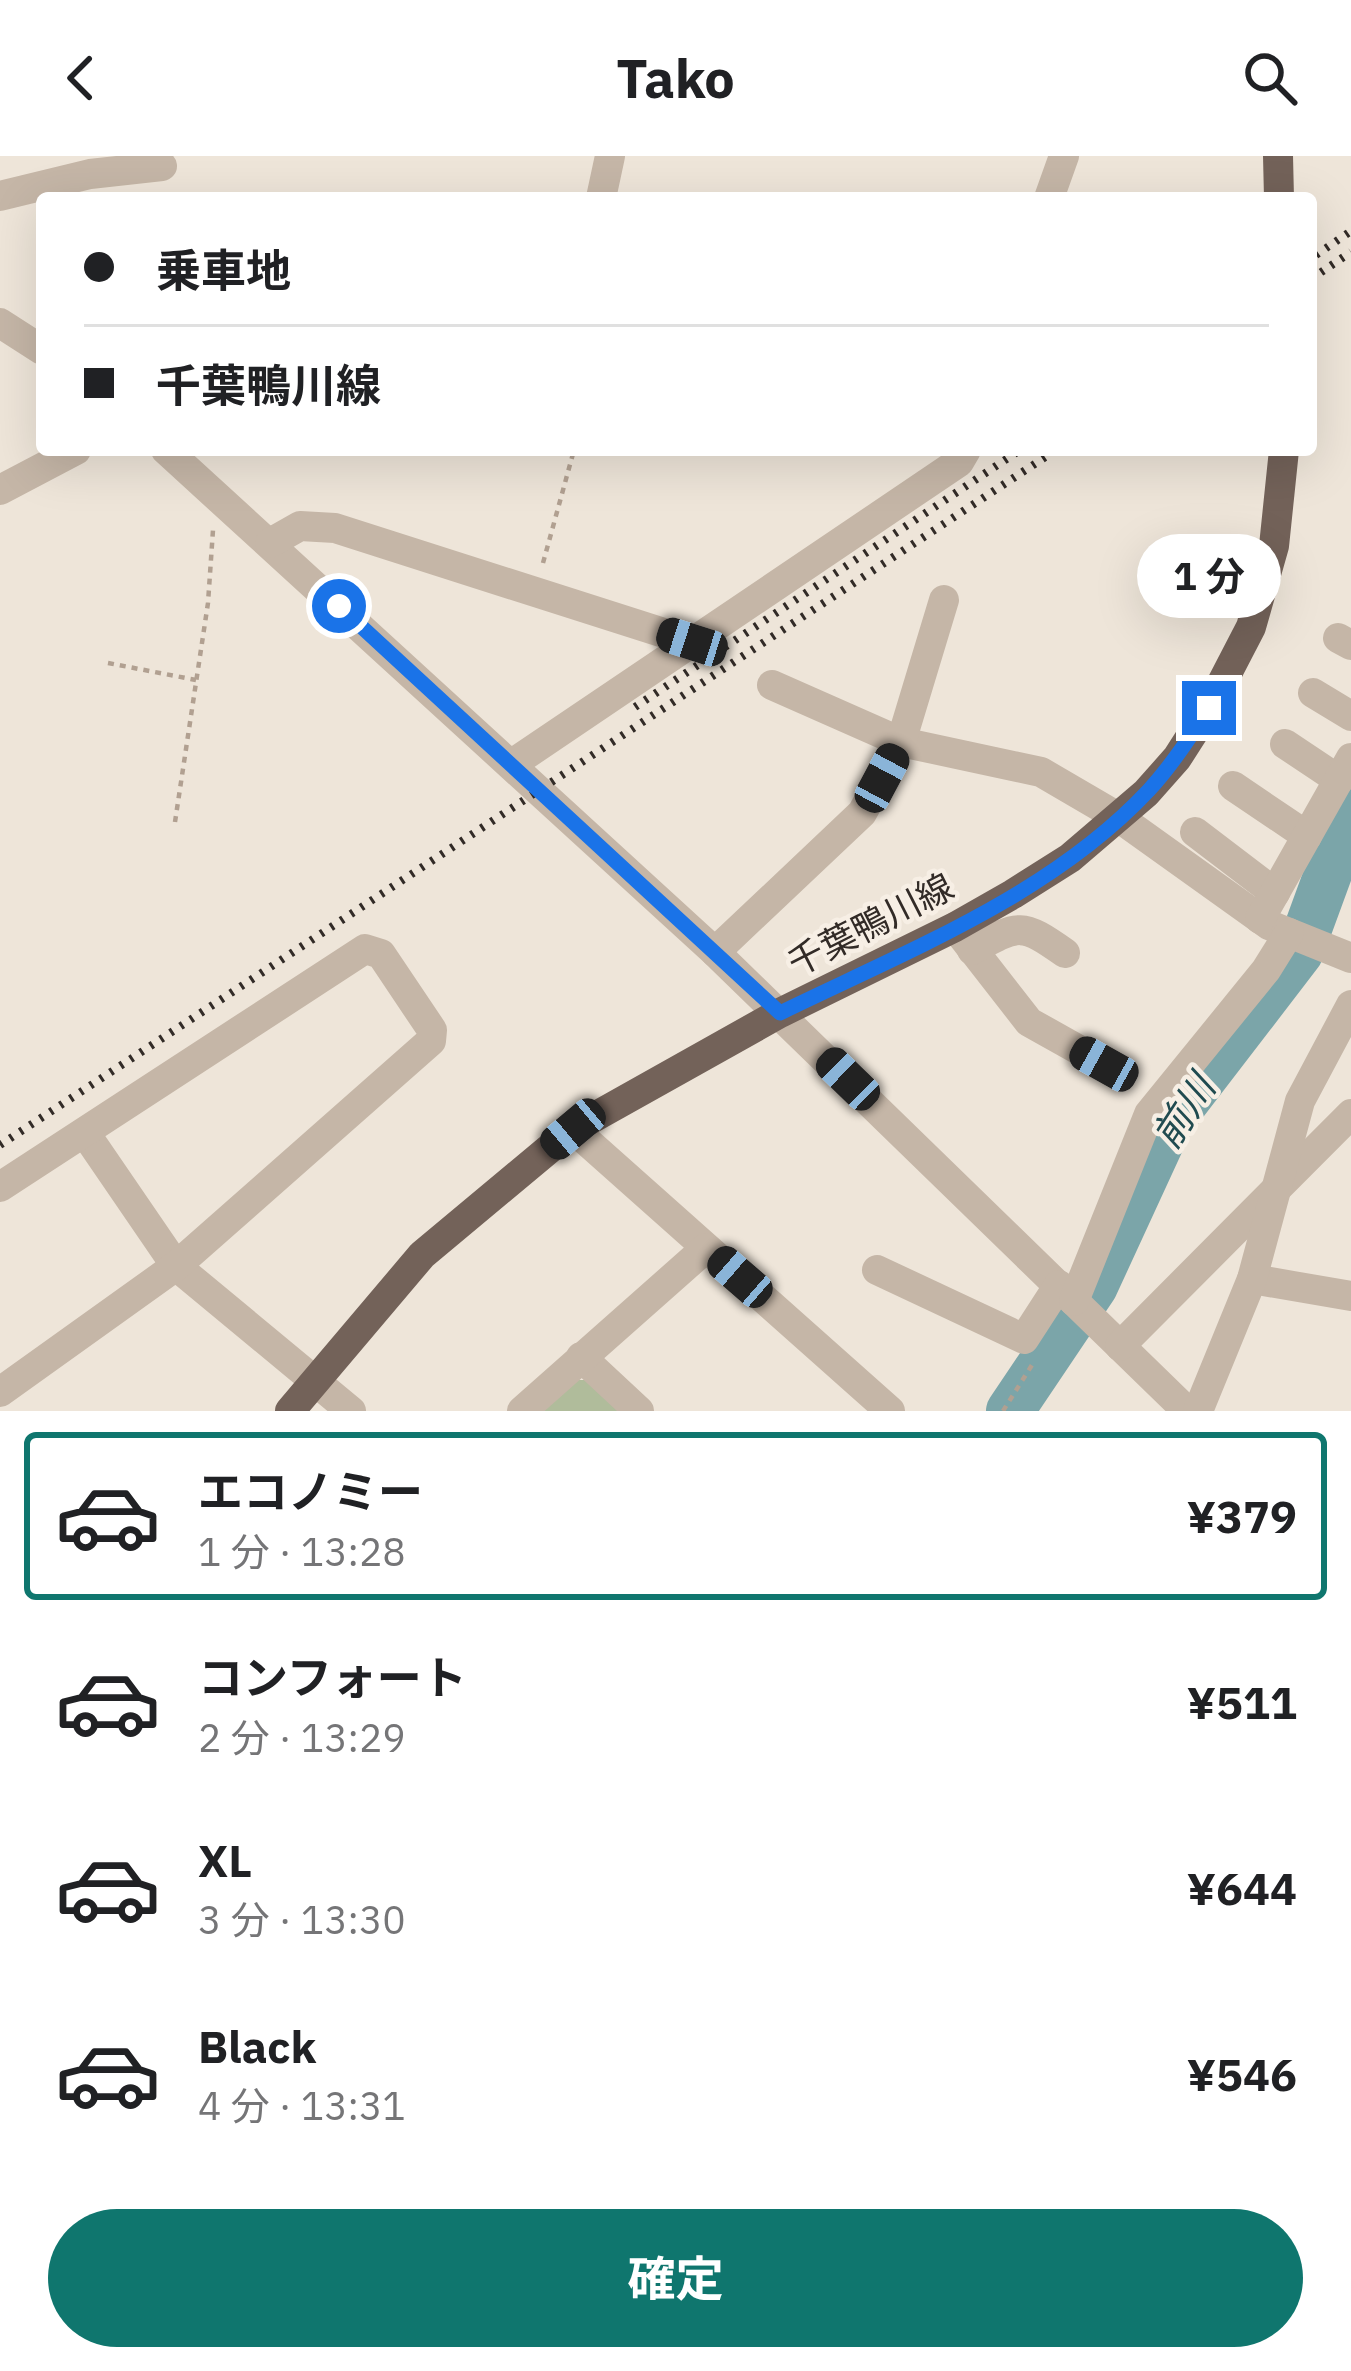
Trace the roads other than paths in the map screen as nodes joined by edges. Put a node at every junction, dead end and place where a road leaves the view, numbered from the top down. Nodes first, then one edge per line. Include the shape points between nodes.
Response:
1 (610, 156) edge
2 (1064, 156) edge
3 (161, 161) edge
4 (167, 192) edge
5 (602, 192) edge
6 (1051, 192) edge
7 (0, 196) edge
8 (0, 323) edge
9 (36, 346) edge
10 (65, 456) edge
11 (173, 456) edge
12 (962, 456) edge
13 (1283, 456) edge
14 (0, 490) edge
15 (270, 543) junction
16 (944, 600) dead end
17 (692, 642) junction
18 (772, 685) dead end
19 (1313, 693) dead end
20 (1351, 716) edge
21 (901, 742) junction
22 (1285, 744) dead end
23 (512, 764) junction
24 (1345, 769) edge
25 (1233, 786) dead end
26 (1118, 818) junction
27 (1195, 832) dead end
28 (1307, 836) junction
29 (1268, 906) junction
30 (1289, 933) junction
31 (963, 939) junction
32 (715, 952) junction
33 (1065, 953) dead end
34 (1351, 958) edge
35 (1351, 1005) edge
36 (780, 1013) junction
37 (1104, 1064) dead end
38 (1351, 1114) edge
39 (573, 1129) junction
40 (85, 1133) junction
41 (1280, 1185) junction
42 (0, 1187) edge
43 (706, 1248) junction
44 (176, 1266) junction
45 (878, 1270) dead end
46 (1252, 1280) junction
47 (1066, 1293) junction
48 (1351, 1296) edge
49 (1120, 1346) junction
50 (581, 1358) junction
51 (311, 1381) junction
52 (0, 1392) edge
53 (876, 1406) edge
54 (290, 1411) edge
55 (351, 1411) edge
56 (522, 1411) edge
57 (639, 1411) edge
58 (1186, 1411) edge
59 (1198, 1411) edge

1 - 5 street
2 - 6 street
3 - 4 street
3 - 7 street
8 - 9 street
10 - 14 street
11 - 15 street
12 - 17 street
13 - 26 main road, 千葉鴨川線 via 1274,546 1251,627 1177,758
15 - 17 street via 300,526 335,528
15 - 23 street
16 - 21 street
17 - 23 street
18 - 21 street
19 - 20 street
21 - 26 street via 1041,772
21 - 32 street via 862,813
22 - 24 street
23 - 32 street
24 - 28 street
25 - 28 street
26 - 29 street
26 - 31 main road, 千葉鴨川線
27 - 29 street
28 - 29 street
29 - 30 street
30 - 34 street
30 - 47 street via 1149,1114
31 - 33 street via 1014,926
31 - 36 main road, 千葉鴨川線
31 - 37 street via 1029,1022
32 - 36 street
35 - 41 street via 1300,1101
36 - 39 main road, 千葉鴨川線
36 - 47 street
38 - 41 street
39 - 43 street
39 - 51 main road, 千葉鴨川線 via 422,1256
40 - 42 street
40 - 44 street
40 - 44 street via 365,949 381,954 432,1030 431,1041
41 - 46 street
41 - 49 street
43 - 50 street
43 - 53 street
44 - 51 street
44 - 52 street
45 - 47 street via 1024,1339
46 - 48 street
46 - 59 street
47 - 49 street
49 - 58 street
50 - 56 street
50 - 57 street
51 - 54 main road, 千葉鴨川線
51 - 55 street

